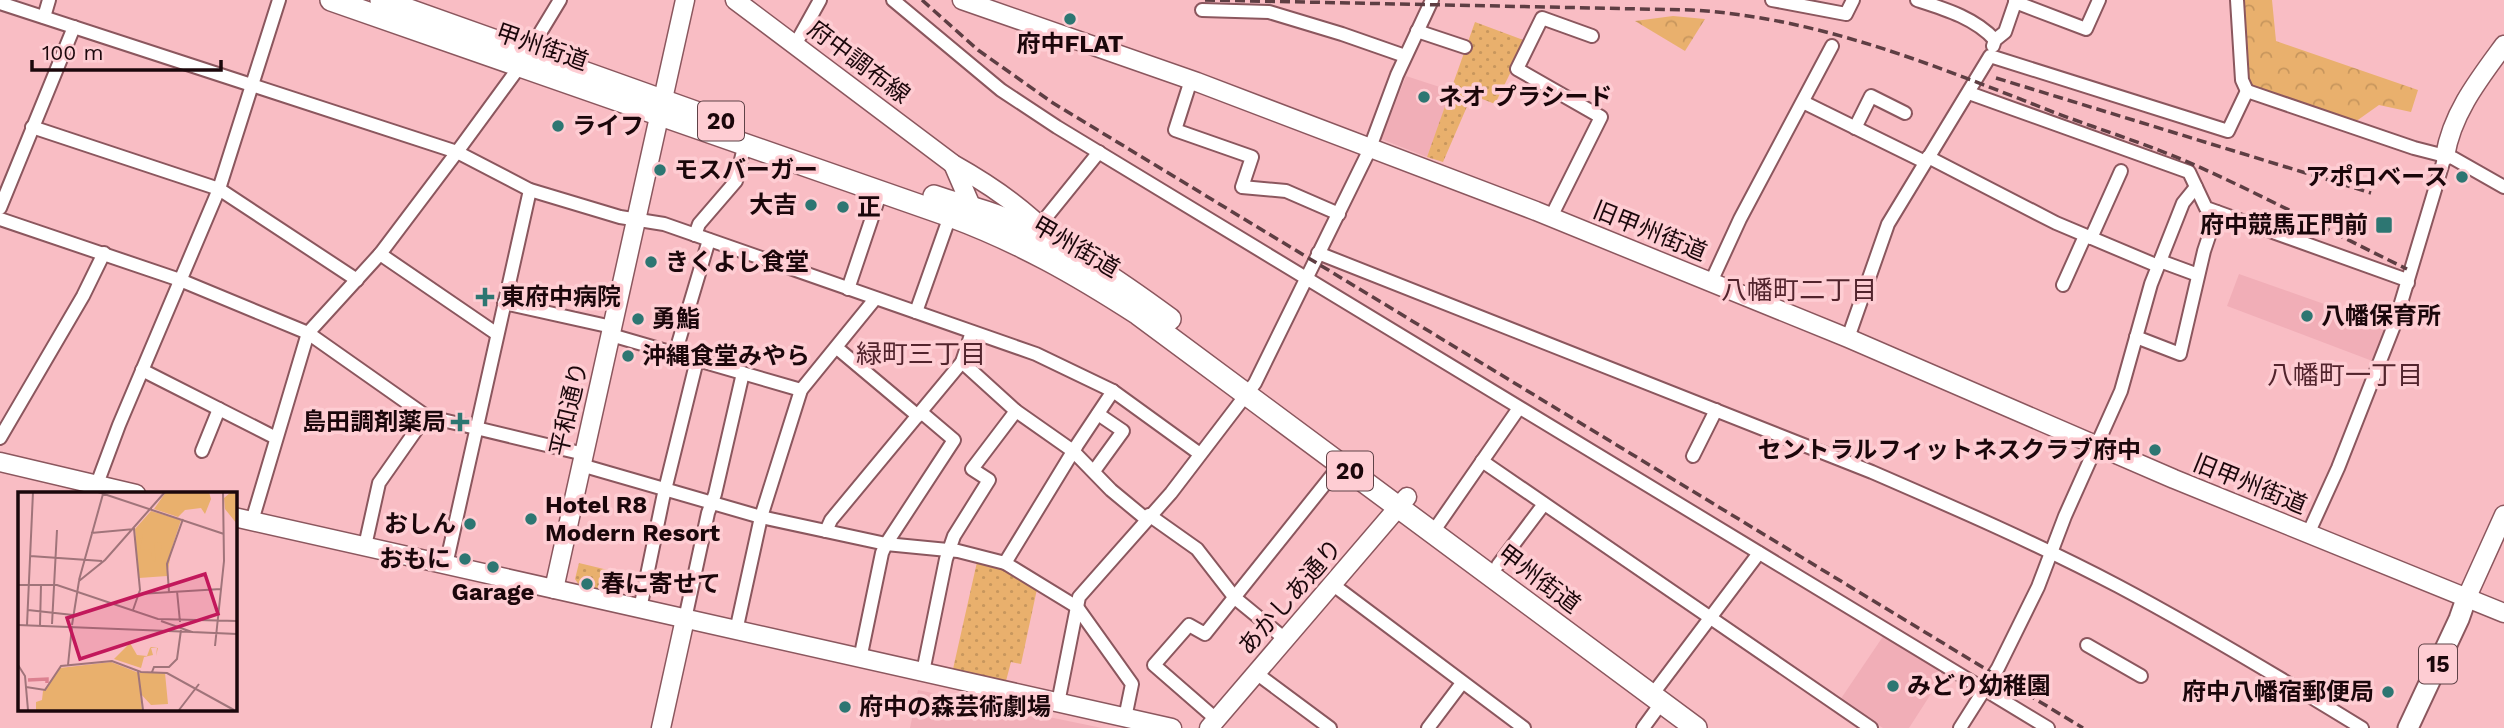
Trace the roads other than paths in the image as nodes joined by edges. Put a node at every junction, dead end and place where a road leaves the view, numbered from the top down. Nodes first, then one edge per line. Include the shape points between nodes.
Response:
1 (49, 0) edge
2 (279, 0) edge
3 (331, 0) edge
4 (381, 0) edge
5 (560, 0) edge
6 (685, 0) edge
7 (734, 0) edge
8 (820, 0) edge
9 (893, 0) edge
10 (1432, 0) edge
11 (1772, 0) edge
12 (1853, 0) edge
13 (1917, 0) edge
14 (1961, 0) edge
15 (2099, 0) edge
16 (2237, 0) edge
17 (970, 1) edge
18 (2015, 1) edge
19 (0, 3) edge
20 (1202, 10) dead end
21 (1956, 13) junction
22 (44, 17) junction
23 (74, 27) junction
24 (1417, 31) junction
25 (1592, 36) dead end
26 (1995, 40) junction
27 (795, 45) junction
28 (2504, 45) edge
29 (1832, 46) dead end
30 (1465, 47) dead end
31 (1405, 56) junction
32 (1990, 56) junction
33 (524, 60) junction
34 (1191, 79) junction
35 (252, 86) junction
36 (2247, 91) junction
37 (1969, 93) junction
38 (1803, 102) junction
39 (661, 108) junction
40 (1905, 113) dead end
41 (32, 127) junction
42 (1855, 128) junction
43 (745, 143) junction
44 (1370, 146) junction
45 (457, 152) junction
46 (1099, 152) junction
47 (2445, 156) junction
48 (1926, 160) junction
49 (953, 164) junction
50 (2121, 171) dead end
51 (2196, 187) junction
52 (2504, 187) edge
53 (219, 189) junction
54 (530, 190) junction
55 (881, 191) junction
56 (0, 208) edge
57 (957, 208) junction
58 (2217, 212) junction
59 (1339, 214) junction
60 (1551, 217) junction
61 (0, 219) edge
62 (636, 219) junction
63 (1040, 225) junction
64 (695, 235) junction
65 (2088, 237) junction
66 (709, 240) junction
67 (1059, 246) junction
68 (104, 253) junction
69 (1318, 253) junction
70 (380, 254) junction
71 (2159, 264) junction
72 (2198, 275) junction
73 (1306, 278) junction
74 (180, 280) junction
75 (356, 280) junction
76 (1712, 282) junction
77 (2408, 283) junction
78 (2063, 285) dead end
79 (848, 289) junction
80 (875, 299) junction
81 (505, 303) junction
82 (916, 312) junction
83 (612, 331) junction
84 (972, 332) junction
85 (307, 333) junction
86 (497, 334) junction
87 (2136, 337) junction
88 (1848, 338) junction
89 (837, 348) junction
90 (675, 354) junction
91 (697, 360) junction
92 (962, 362) junction
93 (142, 370) junction
94 (743, 373) junction
95 (1251, 388) junction
96 (801, 390) junction
97 (1113, 391) junction
98 (1519, 408) junction
99 (219, 409) junction
100 (1716, 410) junction
101 (1016, 411) junction
102 (920, 414) junction
103 (1098, 414) junction
104 (426, 416) junction
105 (476, 429) junction
106 (0, 438) edge
107 (276, 438) junction
108 (2096, 446) junction
109 (202, 451) dead end
110 (1073, 451) junction
111 (1200, 454) junction
112 (1693, 456) dead end
113 (583, 459) junction
114 (1482, 461) junction
115 (0, 462) edge
116 (1341, 464) junction
117 (1094, 471) junction
118 (97, 484) junction
119 (666, 489) junction
120 (128, 492) edge
121 (1403, 502) junction
122 (712, 503) junction
123 (1544, 504) junction
124 (2504, 515) edge
125 (761, 517) junction
126 (1148, 517) junction
127 (243, 519) edge
128 (1437, 527) junction
129 (826, 531) junction
130 (2308, 534) junction
131 (886, 544) junction
132 (365, 546) junction
133 (949, 550) junction
134 (2051, 553) junction
135 (1759, 554) junction
136 (1005, 563) junction
137 (446, 565) junction
138 (1498, 565) junction
139 (1332, 584) junction
140 (554, 589) junction
141 (1235, 598) junction
142 (2466, 599) junction
143 (1077, 607) junction
144 (640, 609) junction
145 (2504, 613) edge
146 (1711, 618) junction
147 (685, 619) junction
148 (736, 631) junction
149 (1285, 639) junction
150 (2087, 645) dead end
151 (860, 659) junction
152 (923, 672) junction
153 (1256, 673) junction
154 (2141, 676) dead end
155 (1462, 683) junction
156 (1986, 690) junction
157 (1658, 695) junction
158 (1058, 703) junction
159 (1125, 718) junction
160 (1213, 724) edge
161 (661, 728) edge
162 (1172, 728) edge
163 (1330, 728) edge
164 (1428, 728) edge
165 (1524, 728) edge
166 (1643, 728) edge
167 (1696, 728) edge
168 (1714, 728) edge
169 (1871, 728) edge
170 (1961, 728) edge
171 (2048, 728) edge
172 (2362, 728) edge
173 (2408, 728) edge

1 - 22 street
2 - 35 street
3 - 33 highway, 甲州街道 / 20
4 - 33 highway, 甲州街道 / 20
5 - 33 street
6 - 39 street, 平和通り
7 - 27 street, 府中調布線
8 - 27 street
9 - 46 street via 1001,90
10 - 24 street
11 - 12 street via 1846,14
13 - 21 street
14 - 21 street
15 - 18 street via 2086,29
16 - 36 street via 2242,80
17 - 34 street, 旧甲州街道
18 - 26 street via 2005,32
19 - 22 street
20 - 31 street via 1269,12
21 - 26 street
22 - 23 street
23 - 35 street
23 - 41 street
24 - 30 street
24 - 31 street
25 - 60 street via 1542,18 1517,69 1601,117
26 - 32 street
27 - 49 street, 府中調布線
28 - 47 street via 2465,102
29 - 38 street
31 - 44 street
32 - 36 street via 2228,131
32 - 37 street
33 - 39 highway, 甲州街道 / 20
33 - 45 street
34 - 44 street, 旧甲州街道
34 - 59 street via 1175,130 1252,157 1242,187 1286,191
35 - 45 street
35 - 53 street
36 - 47 street
37 - 48 street
37 - 51 street via 2189,172
38 - 42 street
38 - 76 street
39 - 43 highway, 甲州街道 / 20 via 683,122
39 - 57 highway, 甲州街道 / 20
39 - 62 street, 平和通り
40 - 42 street via 1871,96
41 - 53 street
41 - 56 street
42 - 48 street
43 - 55 highway, 甲州街道 / 20
43 - 64 street via 736,181
44 - 59 street
44 - 60 street, 旧甲州街道
45 - 54 street
45 - 70 street
46 - 63 street
46 - 73 street
47 - 52 street
47 - 77 street
48 - 65 street
48 - 88 street via 1888,223
49 - 57 street via 962,183
49 - 63 street, 府中調布線
50 - 65 street
51 - 58 street via 2206,208
51 - 71 street via 2183,203
53 - 74 street
53 - 75 street
54 - 62 street
54 - 81 street
55 - 57 highway, 甲州街道 / 20
55 - 79 street
57 - 67 highway, 甲州街道 / 20 via 1027,229
57 - 82 street
57 - 95 highway, 甲州街道 / 20 via 1097,288
58 - 72 street
58 - 77 street
59 - 69 street
60 - 76 street, 旧甲州街道
61 - 68 street
62 - 64 street
62 - 83 street, 平和通り
63 - 67 street, 府中調布線
64 - 66 street
65 - 71 street
65 - 78 street
66 - 79 street
66 - 90 street
67 - 95 highway, 甲州街道 / 20 via 1146,302
68 - 74 street
68 - 106 street
69 - 73 street
69 - 100 street
70 - 75 street
70 - 86 street
71 - 72 street
71 - 87 street
72 - 87 street via 2180,354
73 - 95 street
73 - 98 street
74 - 85 street
74 - 93 street
75 - 85 street
76 - 88 street, 旧甲州街道
77 - 130 street via 2348,444
79 - 80 street
80 - 82 street
80 - 89 street
81 - 83 street
81 - 86 street
82 - 84 street
83 - 90 street
83 - 113 street, 平和通り
84 - 92 street
84 - 97 street via 1036,354
85 - 104 street
85 - 107 street
86 - 105 street
87 - 108 street via 2121,391
88 - 108 street, 旧甲州街道
89 - 96 street
89 - 102 street
90 - 91 street
91 - 94 street
91 - 119 street
92 - 101 street
92 - 102 street
93 - 99 street
93 - 118 street
94 - 96 street
94 - 122 street
95 - 111 street
95 - 116 highway, 甲州街道 / 20
95 - 121 highway, 甲州街道 / 20
96 - 125 street
97 - 103 street
97 - 111 street
98 - 114 street
98 - 135 street
99 - 107 street
99 - 109 street
100 - 112 street
100 - 134 street via 1872,472
101 - 110 street
101 - 133 street via 972,469 989,480
102 - 129 street
102 - 131 street via 954,440
103 - 110 street
103 - 117 street via 1123,431
104 - 105 street
104 - 132 street via 379,483
105 - 113 street
105 - 137 street
107 - 127 street
108 - 130 street, 旧甲州街道
108 - 134 street
110 - 117 street
110 - 136 street
111 - 126 street
113 - 119 street
113 - 140 street, 平和通り
114 - 123 street
114 - 128 street
115 - 118 street
116 - 121 highway, 甲州街道 / 20
116 - 141 street
117 - 126 street
118 - 120 street
119 - 122 street
119 - 144 street
121 - 128 highway, 甲州街道 / 20
121 - 139 street, あかしあ通り
122 - 125 street
122 - 147 street
123 - 138 street
123 - 146 street
124 - 142 street
125 - 129 street
125 - 148 street
126 - 141 street via 1197,549
126 - 143 street via 1079,597
127 - 132 street
128 - 138 highway, 甲州街道 / 20
128 - 157 highway, 甲州街道 / 20
129 - 131 street
130 - 142 street, 旧甲州街道
131 - 133 street
131 - 151 street
132 - 137 street
133 - 136 street
133 - 152 street
134 - 156 street
134 - 172 street via 2174,616
135 - 146 street
135 - 156 street
136 - 143 street
137 - 140 street
138 - 157 highway, 甲州街道 / 20
139 - 149 street, あかしあ通り
139 - 155 street
140 - 144 street
141 - 149 street
141 - 160 street via 1205,634 1189,625 1154,665
142 - 145 street, 旧甲州街道
142 - 173 main road, 15
143 - 158 street
143 - 159 street via 1132,684
144 - 147 street
146 - 157 street
146 - 169 street
147 - 148 street
147 - 161 street
148 - 151 street
149 - 153 street, あかしあ通り
150 - 154 street
151 - 152 street
152 - 158 street
153 - 160 street, あかしあ通り
153 - 163 street
155 - 164 street
155 - 165 street
156 - 170 street
156 - 171 street
157 - 166 street
157 - 167 highway, 甲州街道 / 20
157 - 168 highway, 甲州街道 / 20
158 - 159 street
159 - 162 street

